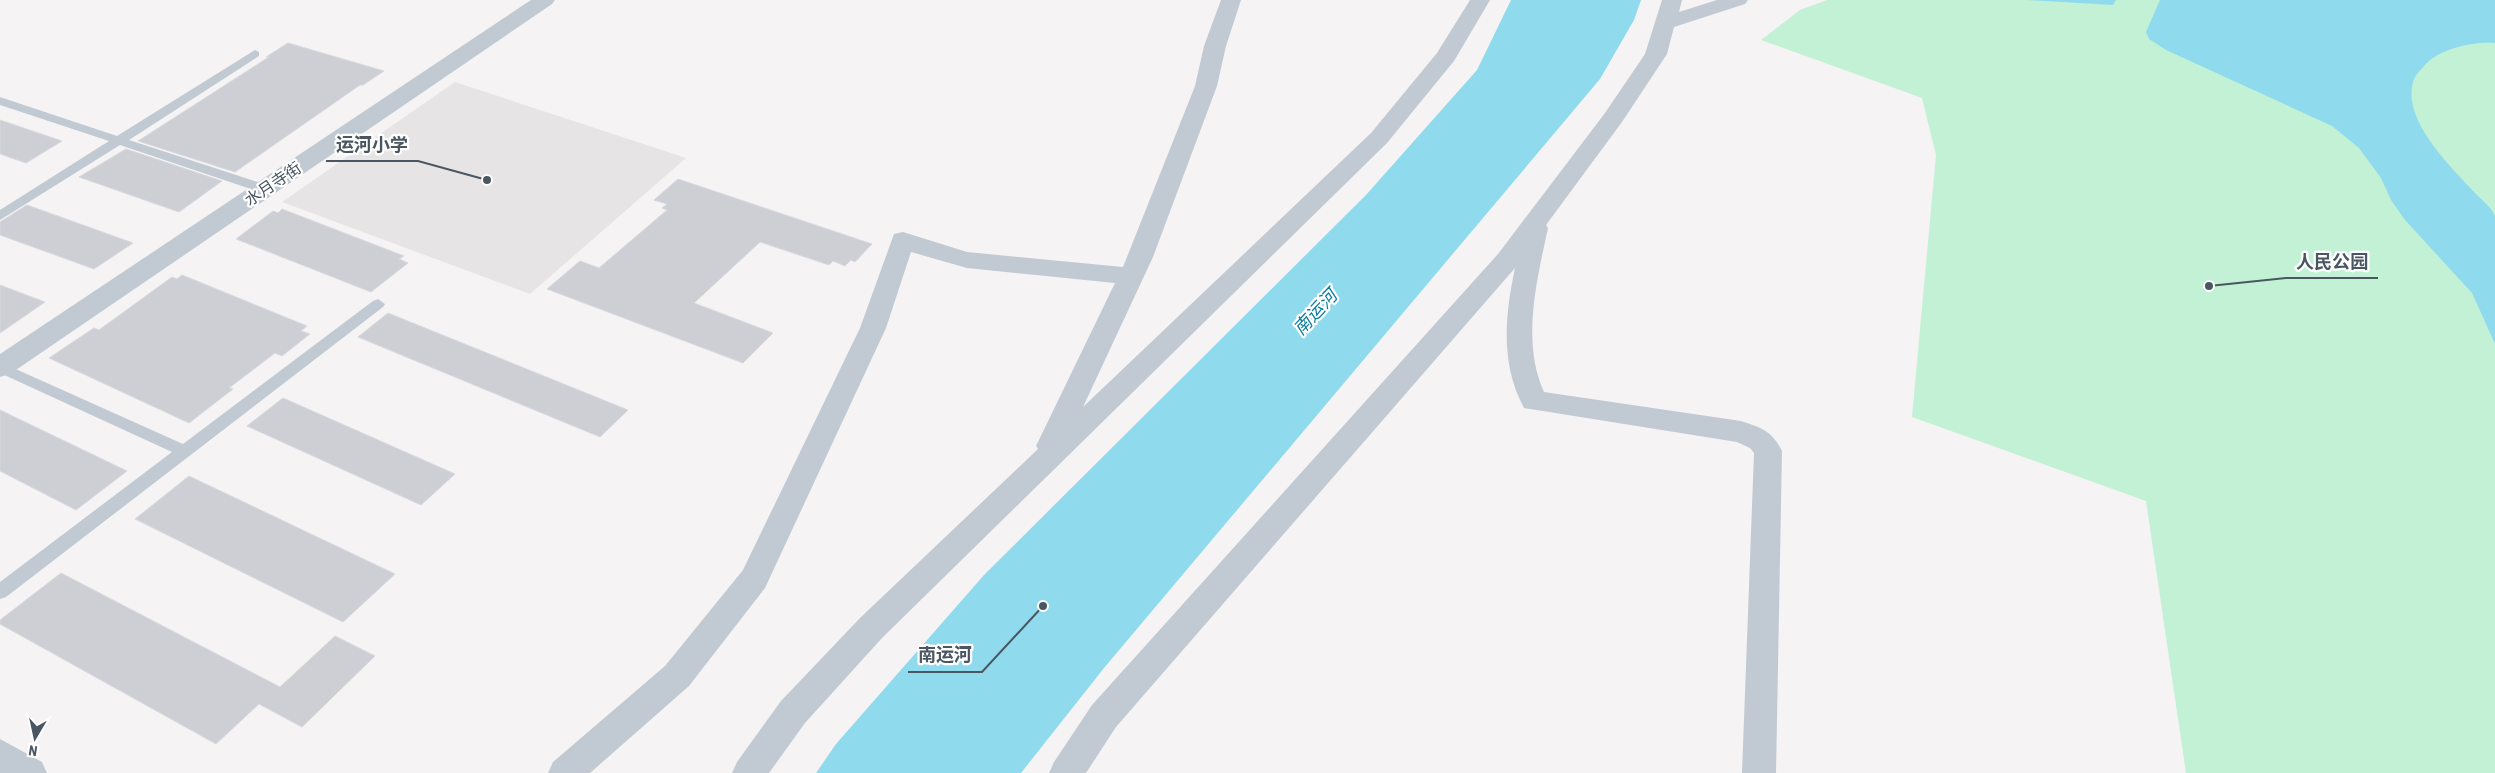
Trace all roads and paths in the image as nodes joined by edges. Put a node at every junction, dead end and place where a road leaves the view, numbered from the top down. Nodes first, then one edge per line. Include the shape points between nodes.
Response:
1 (546, 0) edge
2 (1231, 0) edge
3 (1480, 0) edge
4 (1738, 0) edge
5 (1669, 12) edge
6 (255, 54) dead end
7 (0, 101) edge
8 (119, 140) junction
9 (265, 189) junction
10 (0, 216) edge
11 (1538, 220) junction
12 (1131, 276) junction
13 (378, 304) dead end
14 (0, 367) edge
15 (184, 452) junction
16 (1042, 461) junction
17 (0, 592) edge
18 (0, 755) edge
19 (30, 773) edge
20 (565, 773) edge
21 (749, 773) edge
22 (1066, 773) edge
23 (1759, 773) edge

1 - 9 street, 水月寺街
2 - 12 street via 1214,46 1206,86
3 - 16 street via 1446,56 1379,138
4 - 5 street
5 - 11 street via 1656,54
6 - 8 lane
7 - 8 lane
8 - 9 lane
8 - 10 lane
9 - 14 street, 水月寺街
11 - 22 street via 1507,260 1104,716
11 - 23 street via 1519,321 1523,375 1534,401 1741,432 1760,440 1768,451
12 - 16 street
12 - 20 street via 967,260 938,254 903,240 873,328 754,579 677,676
13 - 15 lane
14 - 15 lane
15 - 17 lane
16 - 21 street via 871,628 793,712
18 - 19 street

